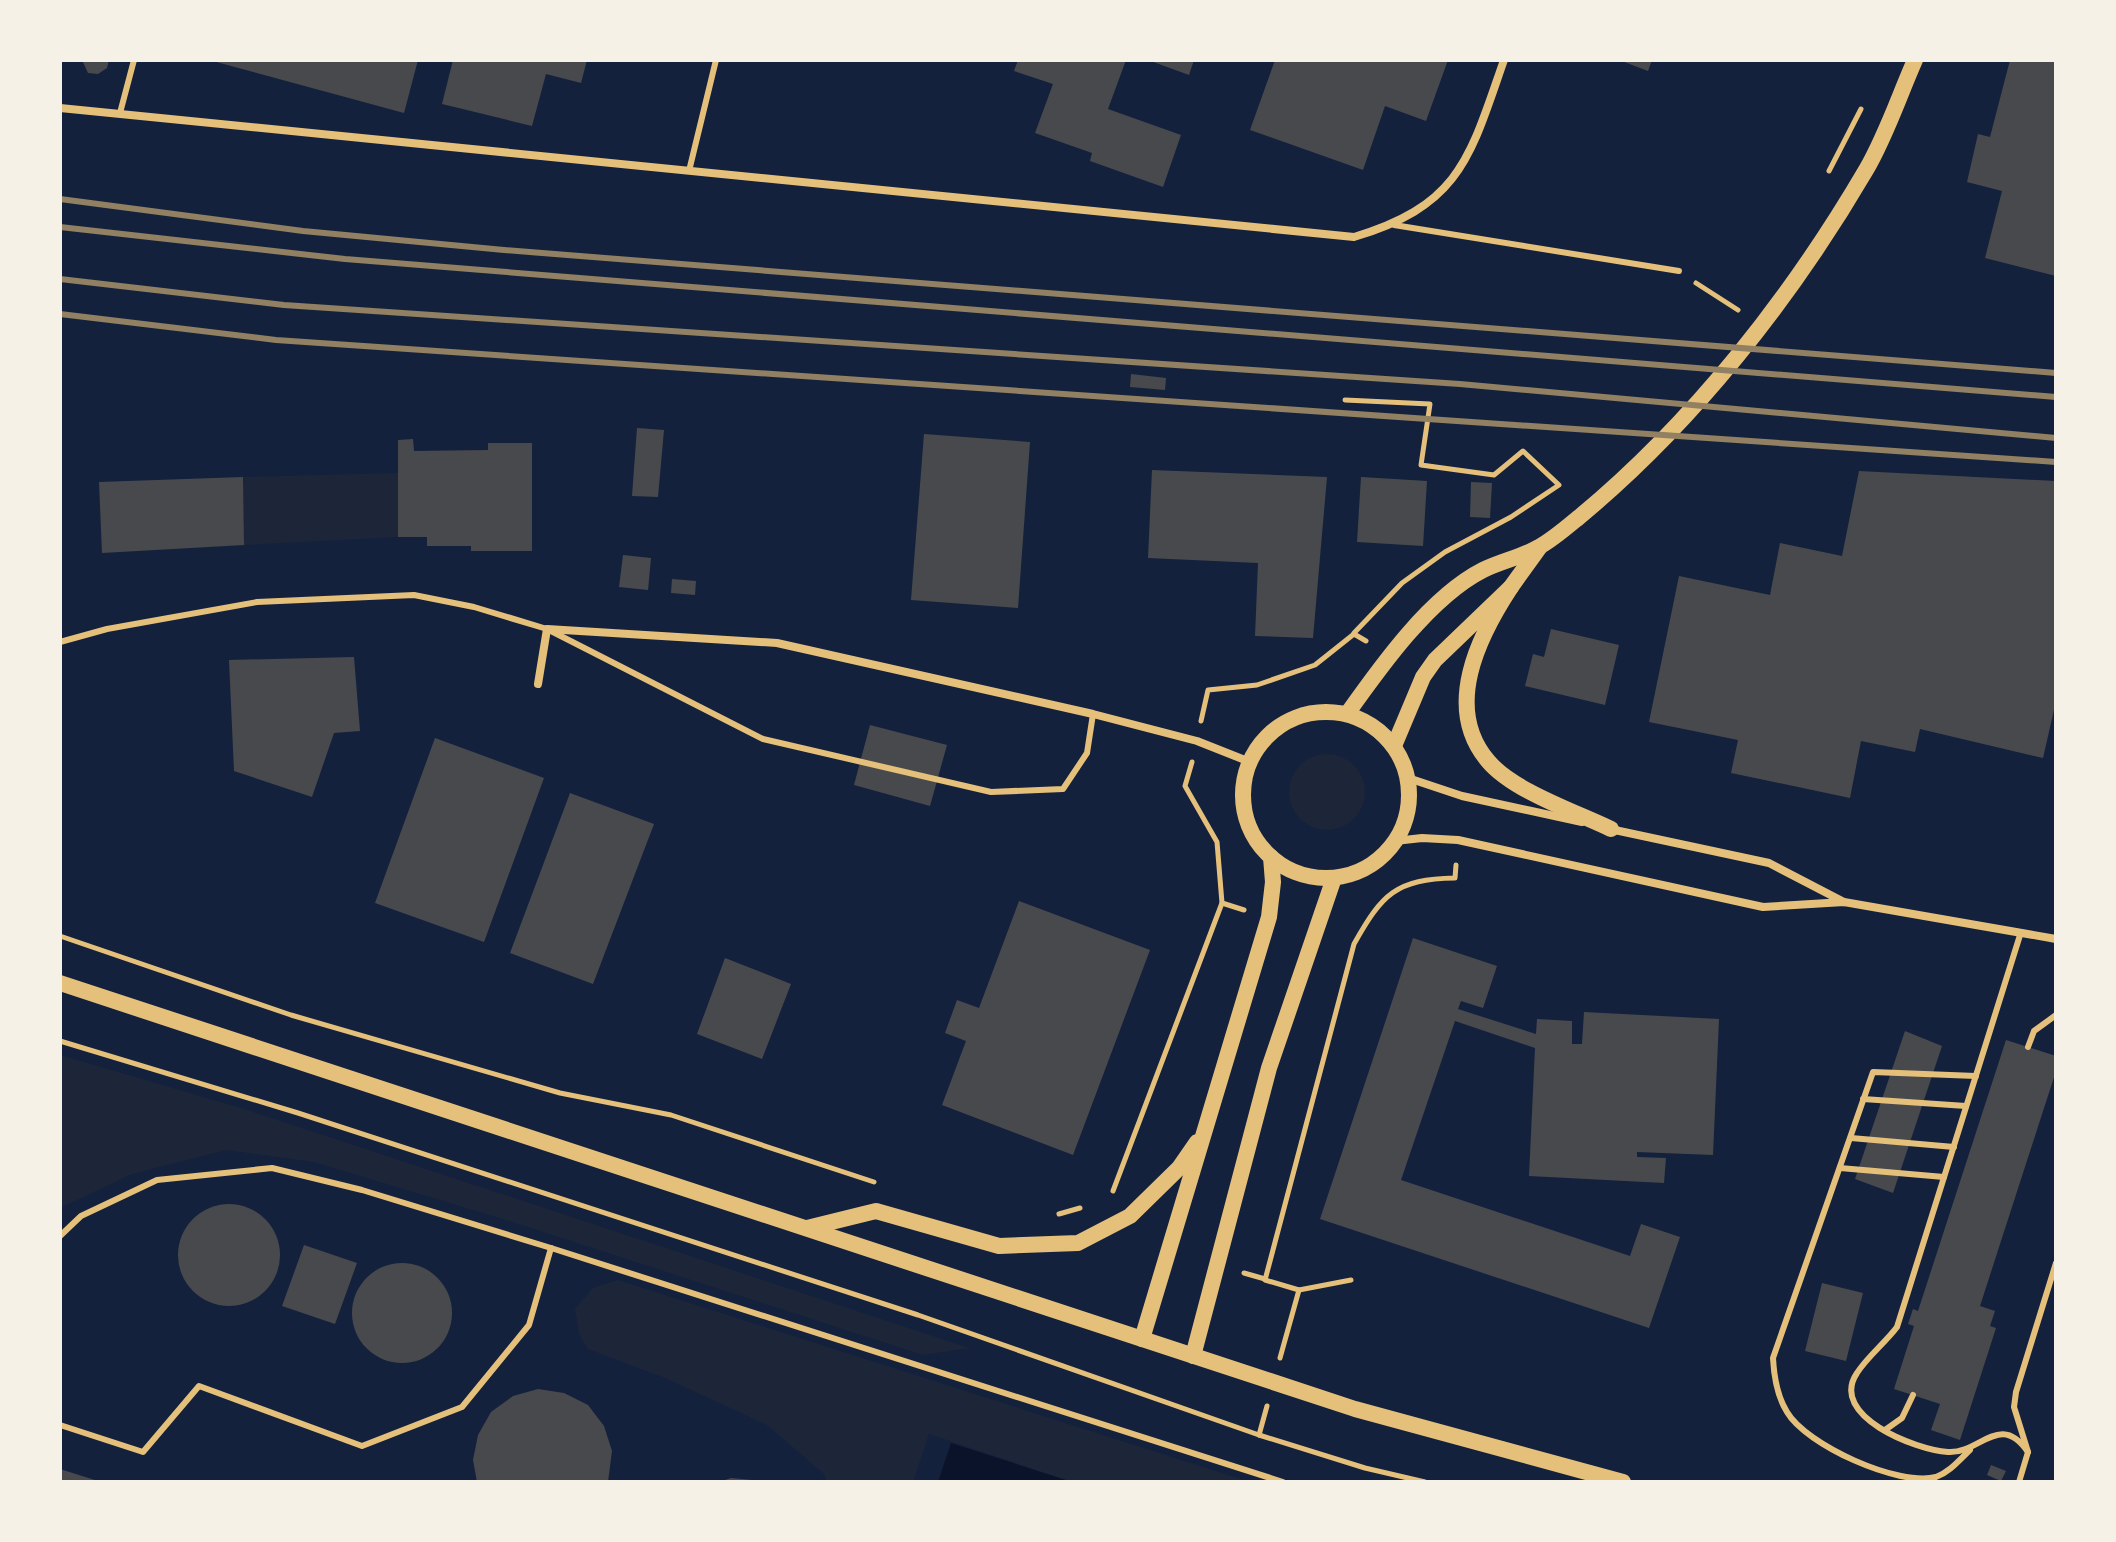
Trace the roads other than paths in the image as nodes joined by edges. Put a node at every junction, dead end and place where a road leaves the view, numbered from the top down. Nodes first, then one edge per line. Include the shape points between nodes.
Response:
1 (134, 60) edge
2 (716, 60) edge
3 (1504, 60) edge
4 (1915, 60) edge
5 (60, 108) edge
6 (120, 113) junction
7 (689, 171) junction
8 (1394, 225) junction
9 (1679, 271) road end
10 (1539, 547) junction
11 (1511, 587) junction
12 (547, 629) junction
13 (60, 642) edge
14 (538, 684) dead end
15 (1093, 714) junction
16 (1347, 714) junction
17 (1394, 746) junction
18 (1250, 762) junction
19 (1408, 778) junction
20 (1611, 829) junction
21 (1395, 841) junction
22 (1271, 857) junction
23 (1334, 878) junction
24 (1844, 902) junction
25 (2021, 932) junction
26 (2056, 939) edge
27 (60, 983) edge
28 (2056, 1015) edge
29 (2028, 1047) dead end
30 (1976, 1076) junction
31 (1863, 1099) junction
32 (1966, 1106) junction
33 (1204, 1132) junction
34 (1851, 1138) junction
35 (1954, 1147) junction
36 (1840, 1168) junction
37 (1944, 1177) junction
38 (806, 1228) junction
39 (60, 1236) edge
40 (551, 1248) junction
41 (2056, 1263) edge
42 (1142, 1339) junction
43 (1193, 1356) junction
44 (1913, 1395) dead end
45 (60, 1425) edge
46 (1885, 1430) junction
47 (1970, 1450) junction
48 (2028, 1452) junction
49 (1283, 1482) edge
50 (1623, 1482) edge
51 (2019, 1482) edge

1 - 6 lane
2 - 7 lane
3 - 8 street via 1472,152 1441,195
4 - 10 main road via 1867,167 1815,252 1763,320 1655,447
5 - 6 street
6 - 7 street
7 - 8 street via 1354,237
8 - 9 lane
10 - 11 main road
10 - 16 main road via 1481,571 1440,603 1389,656
11 - 17 main road via 1435,660
11 - 20 main road via 1473,663 1466,715 1472,737 1489,763 1514,782
12 - 13 lane via 414,595 257,602
12 - 14 street
12 - 15 street via 777,643
12 - 15 lane via 763,739 991,792 1063,789 1087,753
15 - 18 street via 1197,741
16 - 17 main road via 1381,732
16 - 18 main road via 1300,715 1279,726
17 - 19 main road
18 - 22 main road via 1244,782 1248,823
19 - 20 street via 1462,796
19 - 21 main road via 1405,822
20 - 24 street via 1769,863
21 - 23 main road via 1369,866
21 - 24 street via 1458,840 1763,907
22 - 23 main road via 1289,870
22 - 33 main road via 1269,917
23 - 43 main road via 1269,1068
24 - 25 street
25 - 26 street
25 - 30 lane
27 - 38 main road
28 - 29 lane via 2034,1031
30 - 31 lane via 1873,1072
30 - 32 lane
31 - 32 lane
31 - 34 lane
32 - 35 lane
33 - 38 main road via 1179,1168 1130,1216 1078,1243 999,1246 876,1211
33 - 42 main road
34 - 35 lane
34 - 36 lane
35 - 37 lane
36 - 37 lane
36 - 47 lane via 1773,1358 1778,1393 1808,1436 1901,1478 1939,1476
37 - 46 lane via 1897,1327 1856,1373 1852,1387 1850,1397 1860,1415
38 - 42 main road
39 - 40 lane via 81,1216 157,1180 272,1168
40 - 45 lane via 529,1325 462,1407 362,1446 199,1386 143,1452
40 - 49 lane
41 - 48 lane via 2014,1407
42 - 43 main road
43 - 50 main road via 1355,1409
44 - 46 lane via 1902,1418
46 - 47 lane via 1937,1450
47 - 48 lane via 1988,1435 2003,1434
48 - 51 lane

